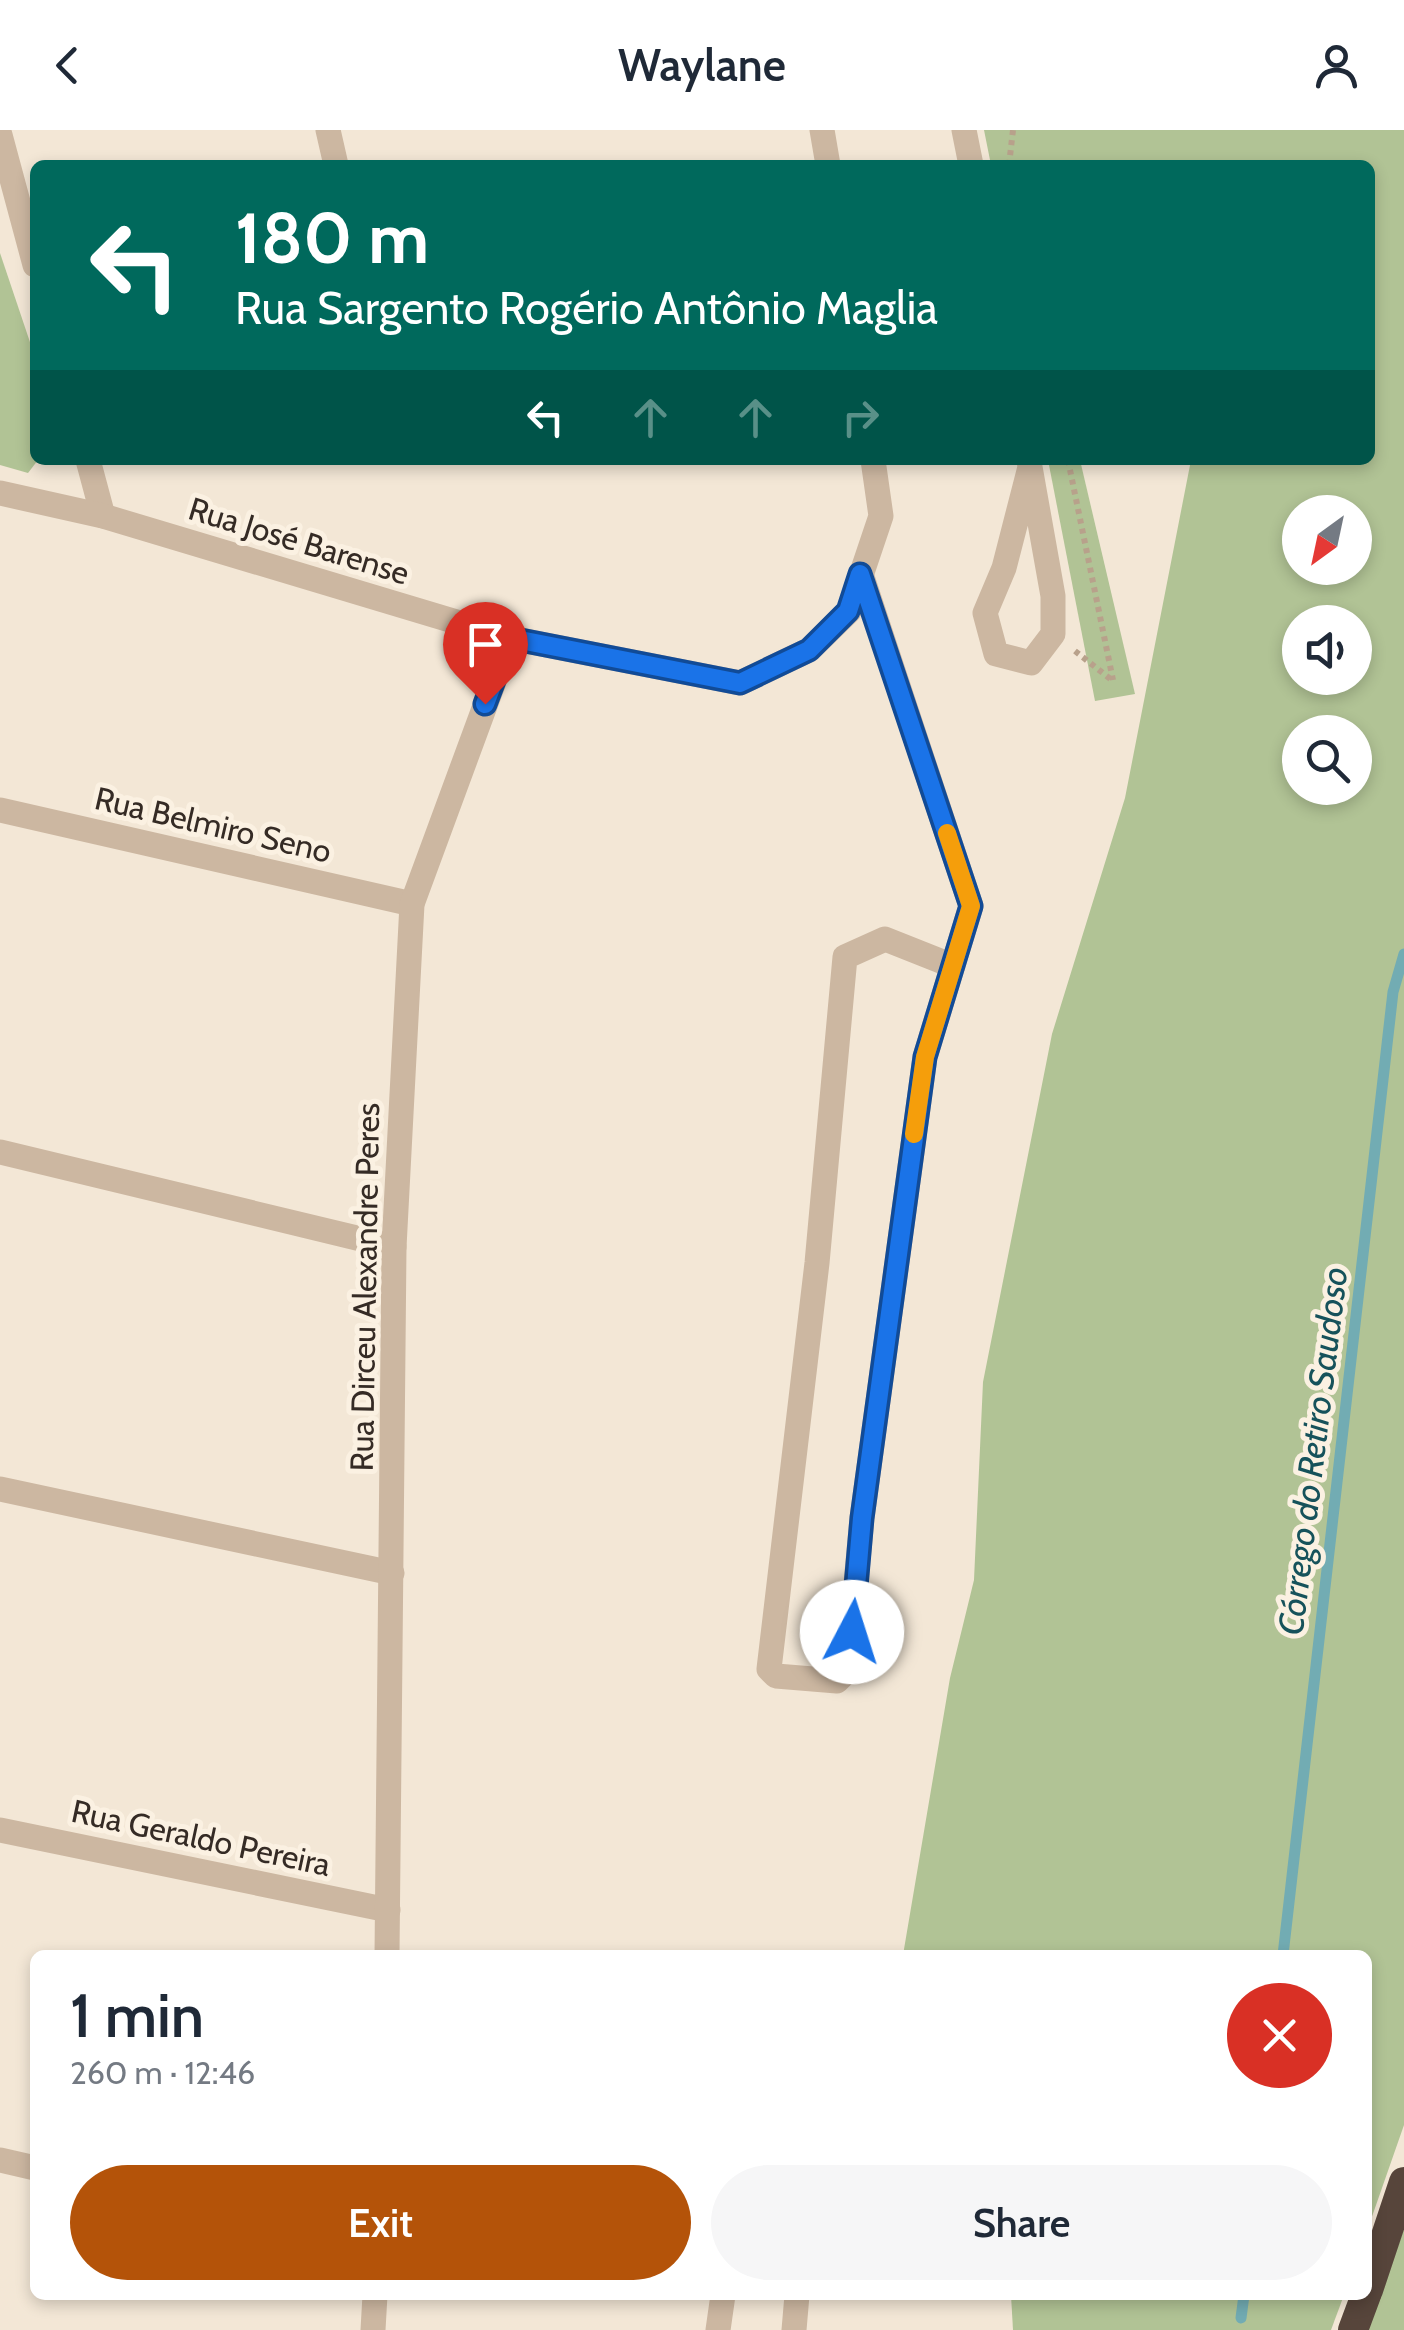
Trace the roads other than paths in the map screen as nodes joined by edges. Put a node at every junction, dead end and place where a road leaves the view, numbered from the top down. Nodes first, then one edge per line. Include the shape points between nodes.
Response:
1 (328, 130) edge
2 (822, 130) edge
3 (964, 130) edge
4 (0, 135) edge
5 (335, 160) edge
6 (827, 160) edge
7 (970, 160) edge
8 (9, 168) junction
9 (30, 174) edge
10 (30, 246) edge
11 (89, 465) edge
12 (874, 465) edge
13 (1030, 465) edge
14 (1030, 465) edge
15 (0, 493) edge
16 (103, 516) junction
17 (860, 574) junction
18 (510, 638) junction
19 (0, 810) edge
20 (412, 904) junction
21 (953, 966) junction
22 (0, 1152) edge
23 (394, 1247) junction
24 (0, 1489) edge
25 (392, 1573) junction
26 (0, 1830) edge
27 (388, 1910) junction
28 (387, 1950) edge
29 (0, 2160) edge
30 (30, 2167) edge
31 (1404, 2182) edge
32 (1372, 2275) edge
33 (376, 2300) edge
34 (722, 2300) edge
35 (797, 2300) edge
36 (1363, 2300) edge
37 (374, 2330) edge
38 (718, 2330) edge
39 (794, 2330) edge
40 (1353, 2330) edge

1 - 5 street
2 - 6 street
3 - 7 street
4 - 8 street
8 - 9 street
8 - 10 street
11 - 16 street
12 - 17 street, Rua José Barense via 881,516
13 - 14 street via 985,614 996,654 1031,663 1053,634 1053,596
15 - 16 street, Rua José Barense
16 - 18 street, Rua José Barense
17 - 18 street, Rua José Barense via 848,611 809,650 740,683
17 - 21 street via 971,906
18 - 20 street, Rua Dirceu Alexandre Peres
19 - 20 street, Rua Belmiro Seno
20 - 23 street, Rua Dirceu Alexandre Peres
21 - 21 street via 925,1057 862,1518 848,1670 837,1681 776,1676 769,1669 845,957 885,939
22 - 23 street
23 - 25 street, Rua Dirceu Alexandre Peres
24 - 25 street
25 - 27 street, Rua Dirceu Alexandre Peres
26 - 27 street, Rua Geraldo Pereira
27 - 28 street, Rua Dirceu Alexandre Peres
29 - 30 street
31 - 32 highway
33 - 37 street
34 - 38 street
35 - 39 street
36 - 40 highway

